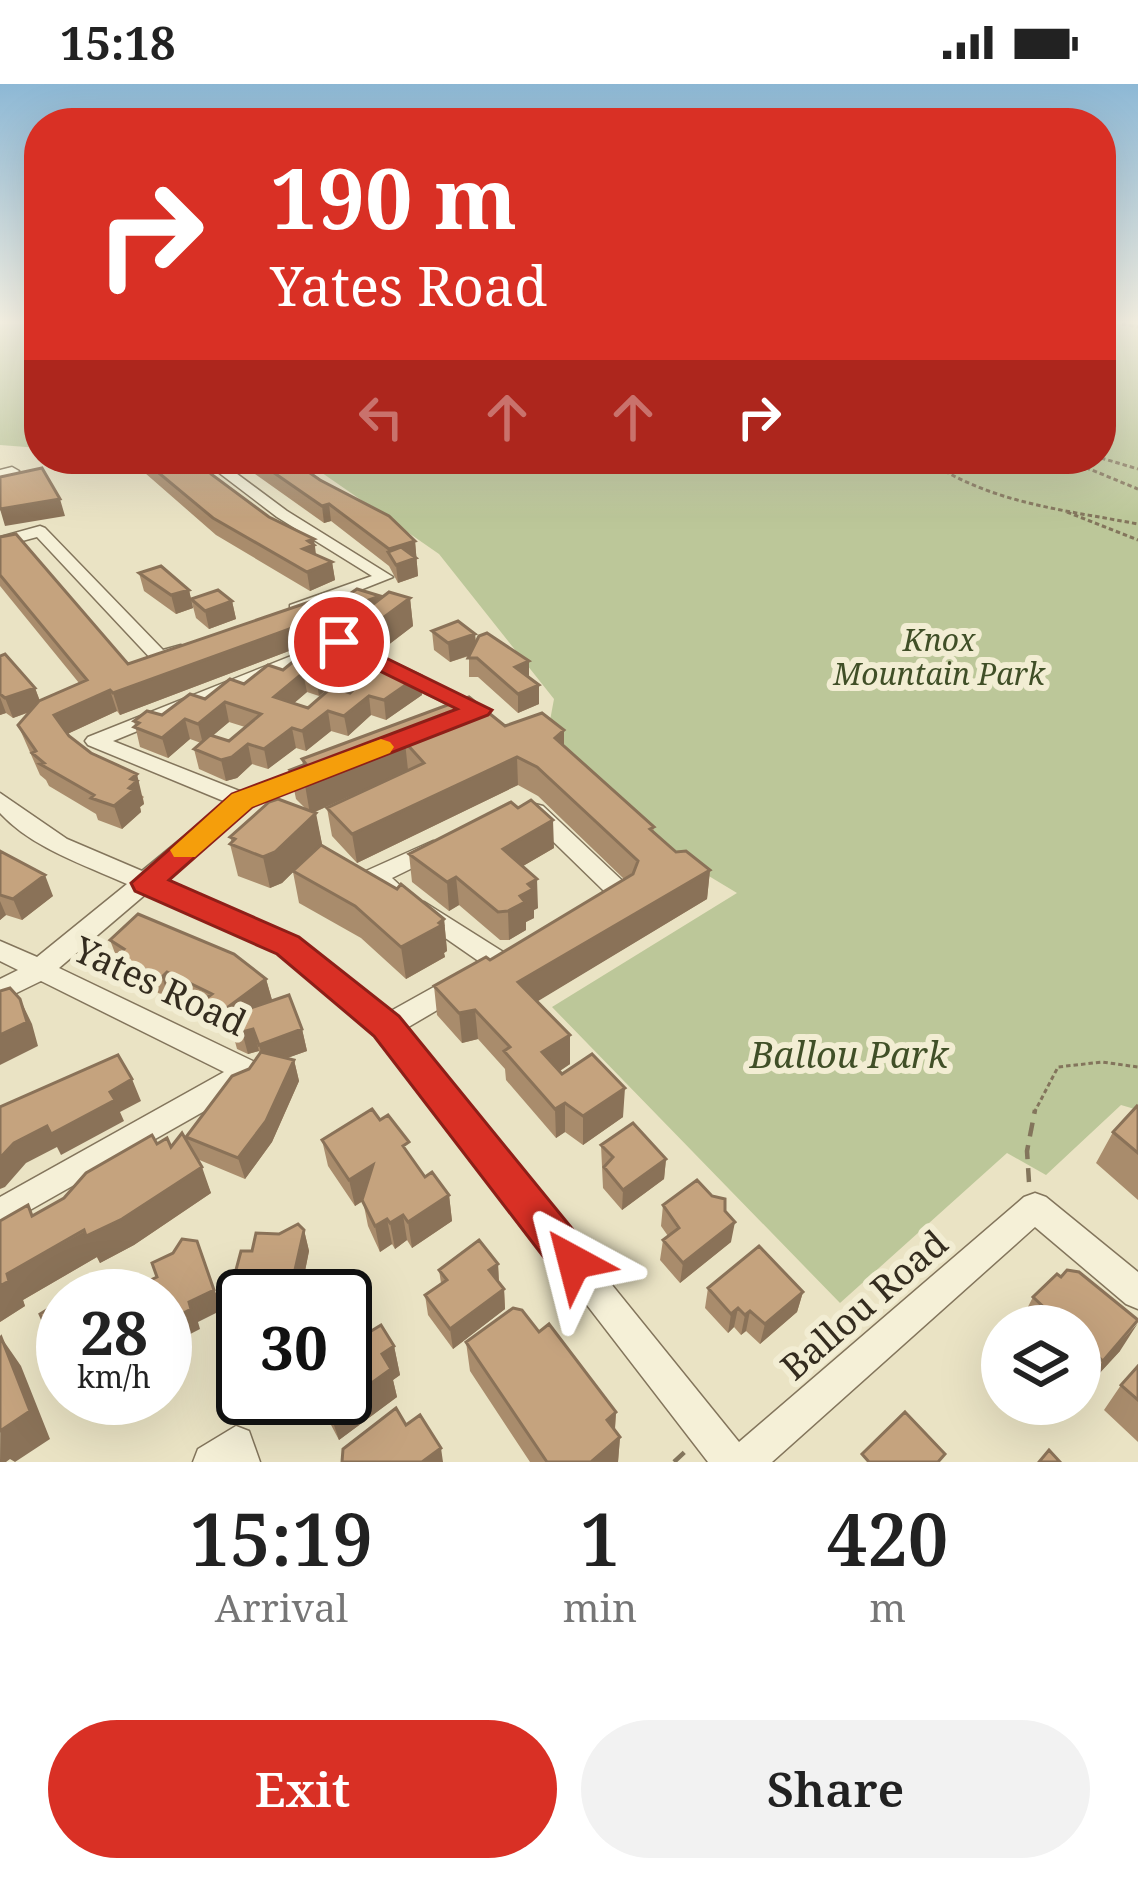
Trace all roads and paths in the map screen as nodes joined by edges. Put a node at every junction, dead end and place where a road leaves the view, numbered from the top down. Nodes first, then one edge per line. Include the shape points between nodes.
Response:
1 (228, 474) edge
2 (948, 474) edge
3 (1102, 474) edge
4 (1138, 489) edge
5 (1052, 506) junction
6 (1138, 524) edge
7 (1138, 540) edge
8 (0, 542) edge
9 (272, 618) edge
10 (205, 642) edge
11 (457, 718) edge
12 (350, 759) edge
13 (0, 800) edge
14 (242, 800) junction
15 (508, 813) edge
16 (451, 840) edge
17 (146, 883) junction
18 (580, 916) edge
19 (0, 950) edge
20 (38, 971) junction
21 (0, 991) edge
22 (387, 1026) junction
23 (1138, 1066) edge
24 (1035, 1207) junction
25 (0, 1213) edge
26 (1138, 1293) edge
27 (211, 1462) edge
28 (242, 1462) edge
29 (731, 1462) edge
30 (744, 1462) edge

1 - 9 street via 385,577
2 - 5 path
3 - 4 path
5 - 6 path
5 - 7 path
8 - 10 street via 40,531 160,658
11 - 14 street via 479,710 339,642 94,741
12 - 14 street
13 - 17 street via 59,844
14 - 17 street
15 - 18 street via 527,803 621,893
16 - 22 street via 374,877 509,957
17 - 20 street
17 - 22 street via 288,946
19 - 20 street
20 - 21 street
20 - 25 street, Yates Road via 249,1072
22 - 29 street
23 - 24 path via 1058,1066 1040,1088 1026,1168
24 - 26 street
24 - 30 street, Ballou Road
27 - 28 street via 236,1444

